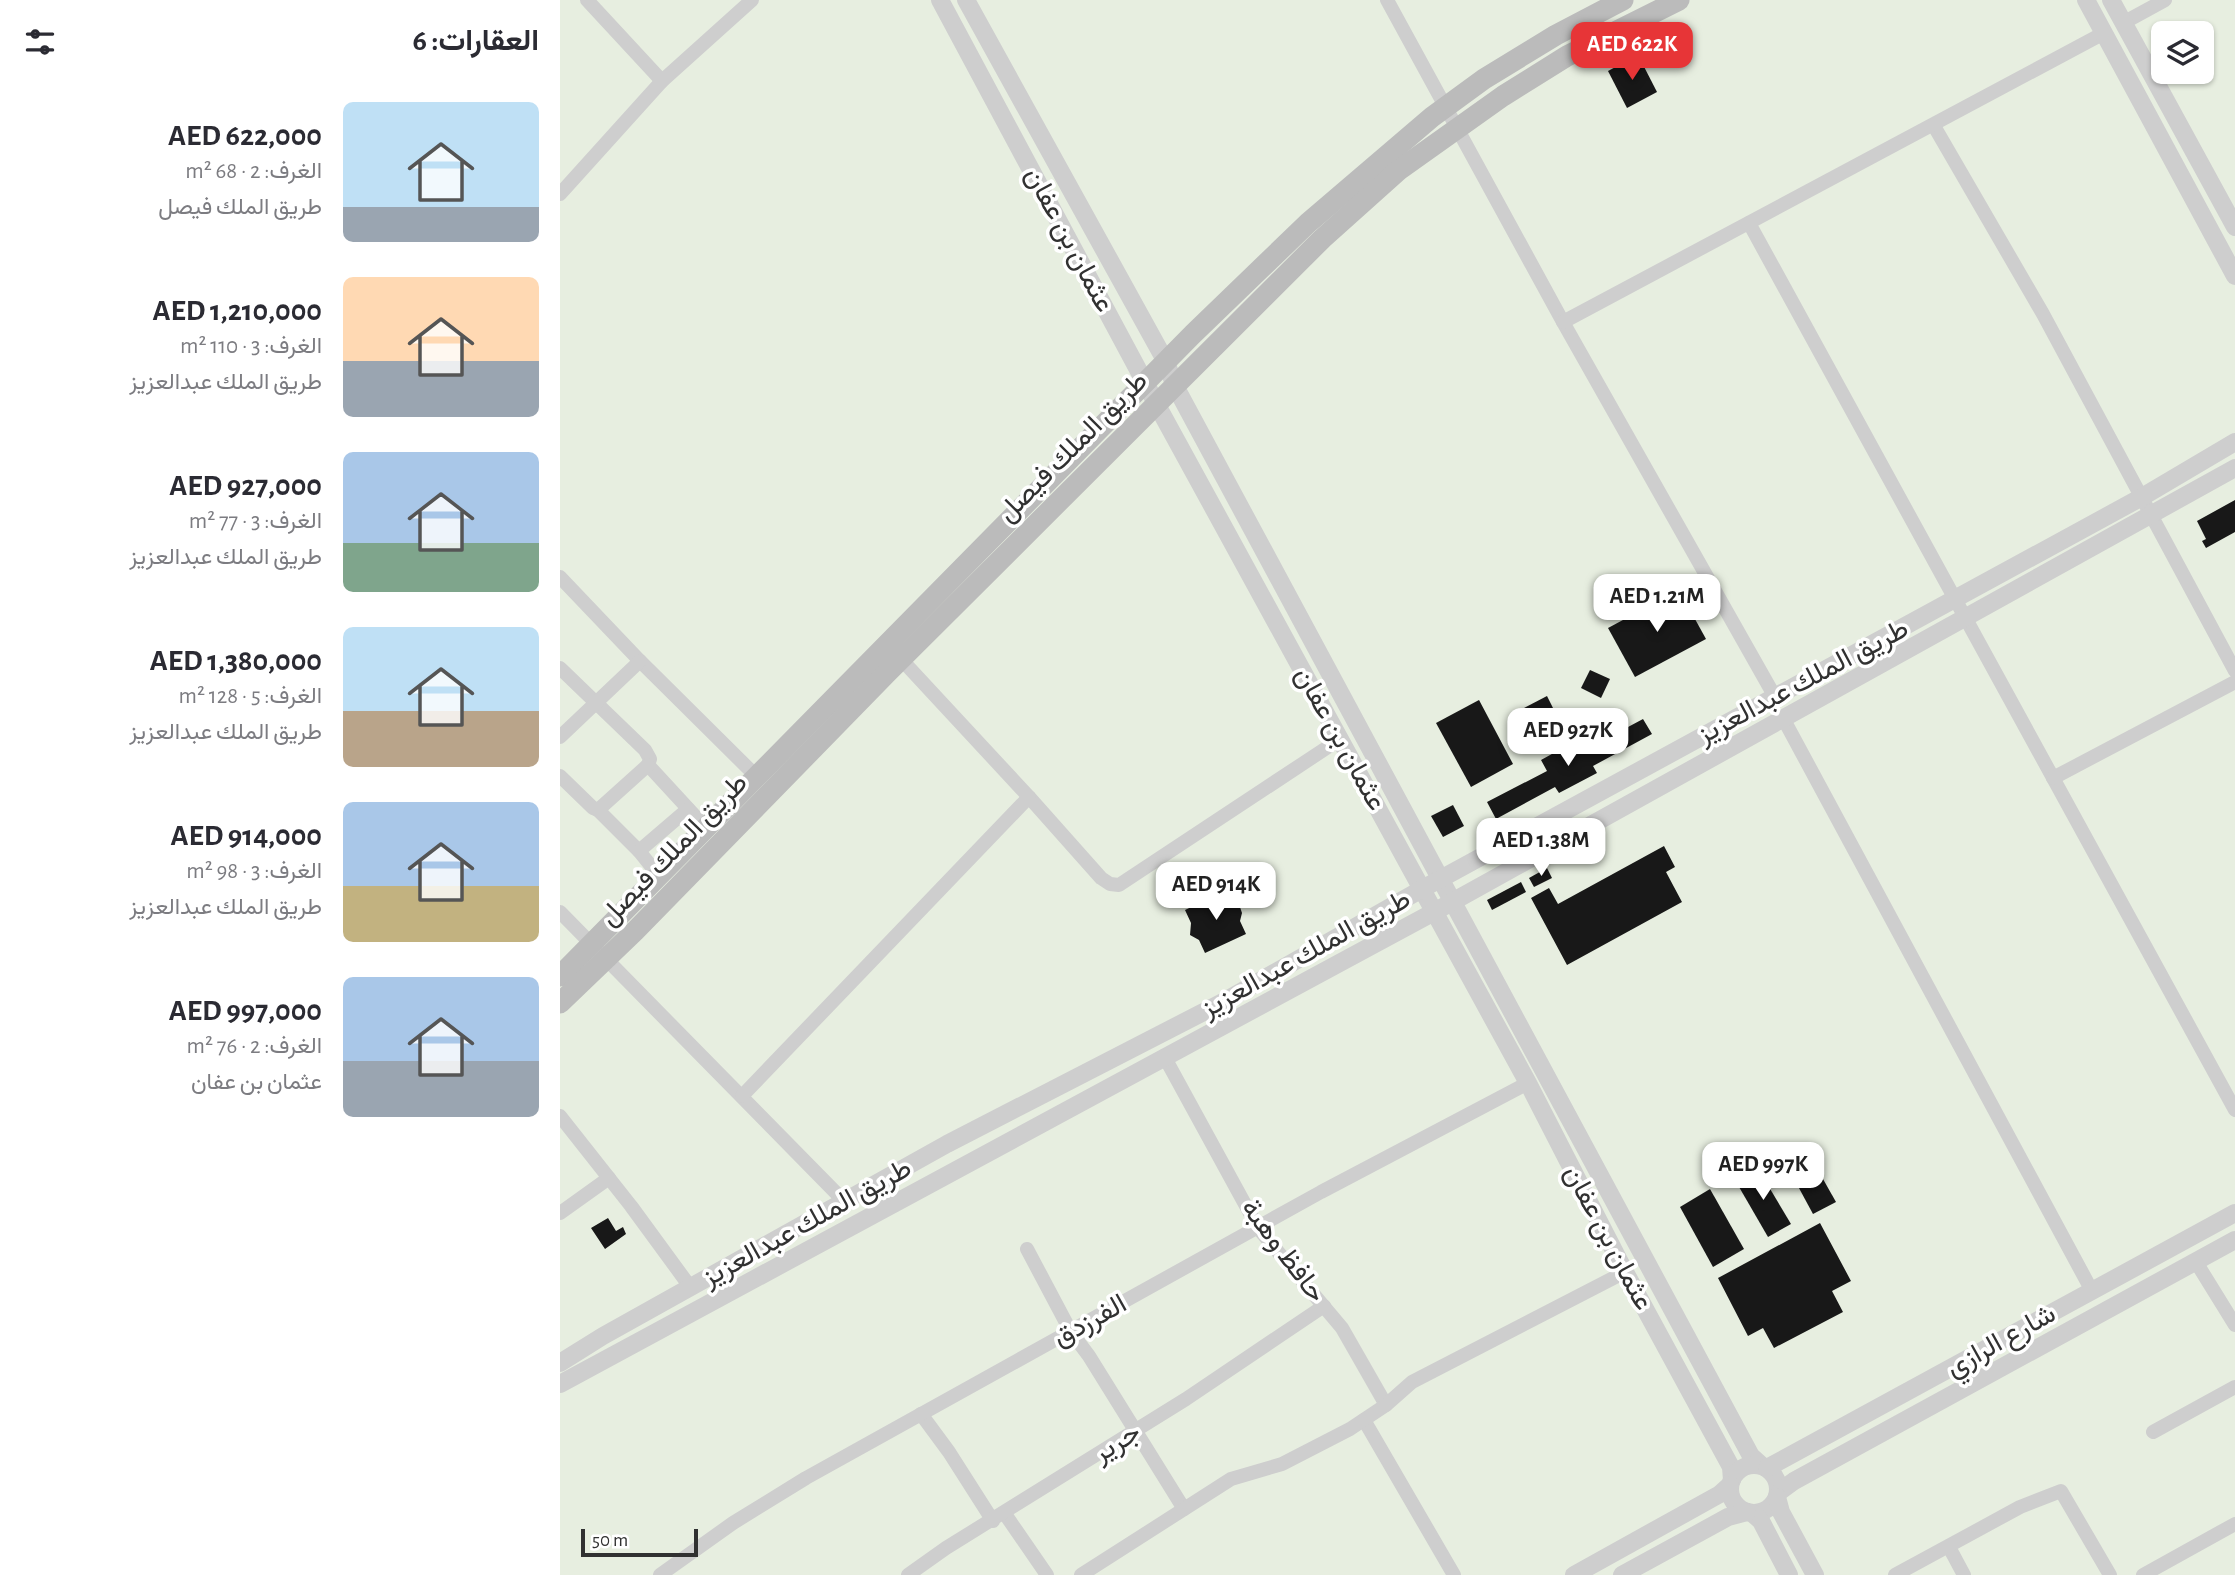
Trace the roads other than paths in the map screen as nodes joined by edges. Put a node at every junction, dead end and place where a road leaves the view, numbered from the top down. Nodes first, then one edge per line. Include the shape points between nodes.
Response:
1 (587, 0) edge
2 (752, 0) edge
3 (940, 0) edge
4 (966, 0) edge
5 (1387, 0) edge
6 (1623, 0) edge
7 (1679, 0) edge
8 (2086, 0) edge
9 (2111, 0) edge
10 (2165, 0) edge
11 (2123, 23) junction
12 (2104, 33) junction
13 (662, 81) junction
14 (1446, 107) junction
15 (1934, 126) junction
16 (1457, 127) junction
17 (560, 194) edge
18 (1749, 223) junction
19 (2235, 227) edge
20 (2235, 276) edge
21 (1563, 323) junction
22 (1166, 362) junction
23 (1146, 383) junction
24 (1174, 384) junction
25 (1157, 405) junction
26 (2235, 442) edge
27 (2235, 468) edge
28 (2141, 497) junction
29 (2151, 515) junction
30 (560, 577) edge
31 (1955, 600) junction
32 (1965, 617) junction
33 (901, 659) junction
34 (640, 661) junction
35 (560, 668) edge
36 (2235, 671) edge
37 (2235, 682) edge
38 (1775, 697) junction
39 (596, 703) junction
40 (1783, 718) junction
41 (560, 737) edge
42 (1340, 739) junction
43 (648, 765) junction
44 (560, 776) edge
45 (757, 777) junction
46 (2053, 778) junction
47 (1029, 797) junction
48 (688, 809) junction
49 (598, 810) junction
50 (706, 828) junction
51 (639, 851) junction
52 (659, 876) junction
53 (1442, 878) junction
54 (1422, 889) junction
55 (1454, 901) junction
56 (560, 912) edge
57 (1434, 912) junction
58 (599, 951) junction
59 (560, 976) edge
60 (560, 1003) edge
61 (1164, 1056) junction
62 (1528, 1083) junction
63 (742, 1097) junction
64 (2235, 1110) edge
65 (560, 1116) edge
66 (609, 1178) junction
67 (845, 1202) junction
68 (560, 1213) edge
69 (2235, 1213) edge
70 (1258, 1228) junction
71 (2235, 1240) edge
72 (1027, 1249) dead end
73 (2196, 1262) junction
74 (1625, 1272) junction
75 (691, 1287) junction
76 (2092, 1292) junction
77 (1324, 1306) junction
78 (2235, 1325) edge
79 (1071, 1332) junction
80 (560, 1363) edge
81 (560, 1384) edge
82 (2235, 1387) edge
83 (1386, 1405) junction
84 (921, 1414) junction
85 (1364, 1420) junction
86 (1136, 1431) junction
87 (2152, 1432) dead end
88 (1764, 1466) junction
89 (1731, 1482) junction
90 (1778, 1494) junction
91 (1184, 1509) junction
92 (1750, 1512) junction
93 (999, 1517) junction
94 (2235, 1524) edge
95 (1949, 1547) junction
96 (1628, 1574) edge
97 (660, 1575) edge
98 (908, 1575) edge
99 (1047, 1575) edge
100 (1081, 1575) edge
101 (1454, 1575) edge
102 (1574, 1575) edge
103 (1789, 1575) edge
104 (1815, 1575) edge
105 (1895, 1575) edge
106 (1964, 1575) edge
107 (2110, 1575) edge
108 (2143, 1575) edge

1 - 13 street
2 - 13 street
3 - 23 street, عثمان بن عفان
4 - 22 street, عثمان بن عفان
5 - 14 street
6 - 14 main road, طريق الملك فيصل via 1556,35
7 - 16 main road, طريق الملك فيصل via 1567,56
8 - 12 street
9 - 11 street
10 - 11 street
11 - 19 street
12 - 15 street
12 - 20 street
13 - 17 street
14 - 16 street
14 - 22 main road, طريق الملك فيصل via 1308,223
15 - 18 street
15 - 28 street via 2043,314
16 - 21 street
16 - 24 main road, طريق الملك فيصل via 1399,170 1322,239
18 - 21 street
18 - 31 street
21 - 38 street
22 - 23 main road, طريق الملك فيصل
22 - 24 street, عثمان بن عفان
23 - 25 street, عثمان بن عفان
23 - 45 main road, طريق الملك فيصل
24 - 25 main road, طريق الملك فيصل
24 - 53 street, عثمان بن عفان
25 - 33 main road, طريق الملك فيصل
25 - 42 street, عثمان بن عفان
26 - 28 street, طريق الملك عبدالعزيز
27 - 29 street, طريق الملك عبدالعزيز
28 - 29 street
28 - 31 street, طريق الملك عبدالعزيز
29 - 32 street, طريق الملك عبدالعزيز
29 - 36 street
30 - 34 street
31 - 32 street
31 - 38 street, طريق الملك عبدالعزيز
32 - 40 street, طريق الملك عبدالعزيز
32 - 46 street
33 - 47 street
33 - 58 main road, طريق الملك فيصل
34 - 39 street
34 - 45 street
35 - 39 street
37 - 46 street
38 - 53 street, طريق الملك عبدالعزيز
39 - 41 street
39 - 43 street via 645,750
40 - 55 street, طريق الملك عبدالعزيز
40 - 76 street
42 - 47 street via 1119,885 1101,878
42 - 54 street, عثمان بن عفان
43 - 48 street
43 - 49 street
44 - 49 street
45 - 50 main road, طريق الملك فيصل
46 - 64 street
47 - 63 street
48 - 50 street
48 - 51 street
49 - 51 street
50 - 52 main road, طريق الملك فيصل
51 - 52 street
52 - 58 main road, طريق الملك فيصل
53 - 54 street, طريق الملك عبدالعزيز
53 - 55 street, عثمان بن عفان
54 - 57 street, عثمان بن عفان
54 - 67 street, طريق الملك عبدالعزيز via 1223,1002 947,1144
55 - 57 street, طريق الملك عبدالعزيز
55 - 88 street, عثمان بن عفان via 1751,1456
56 - 58 street
57 - 61 street, طريق الملك عبدالعزيز
57 - 62 street, عثمان بن عفان
58 - 59 main road, طريق الملك فيصل
58 - 60 main road, طريق الملك فيصل
58 - 63 street
61 - 70 street, حافظ وهبة
61 - 81 street, طريق الملك عبدالعزيز
62 - 70 street, الفرزدق
62 - 74 street, عثمان بن عفان
63 - 67 street
65 - 66 street
66 - 68 street
66 - 75 street
67 - 75 street, طريق الملك عبدالعزيز
69 - 76 street, شارع الرازي
70 - 77 street, حافظ وهبة
70 - 79 street, الفرزدق
71 - 73 street, شارع الرازي
72 - 79 street
73 - 78 street
73 - 90 street, شارع الرازي via 1794,1481
74 - 83 street via 1412,1382
74 - 89 street, عثمان بن عفان via 1731,1467
75 - 80 street, طريق الملك عبدالعزيز
76 - 88 street, شارع الرازي
77 - 83 street, حافظ وهبة via 1342,1328
77 - 86 street, جرير
79 - 84 street, الفرزدق
79 - 86 street
82 - 87 street
83 - 85 street
84 - 93 street
84 - 97 street, الفرزدق via 733,1523
85 - 91 street via 1282,1464 1231,1479
85 - 101 street
86 - 91 street
86 - 93 street, جرير
88 - 89 street via 1740,1469
88 - 90 street via 1774,1474
89 - 92 street via 1735,1504
89 - 102 street via 1720,1494
90 - 92 street via 1770,1508
90 - 104 street via 1781,1512
91 - 100 street
92 - 96 street via 1728,1517
92 - 103 street via 1761,1521
93 - 98 street, جرير
93 - 99 street
94 - 108 street
95 - 105 street
95 - 106 street
95 - 107 street via 2020,1507 2061,1491

